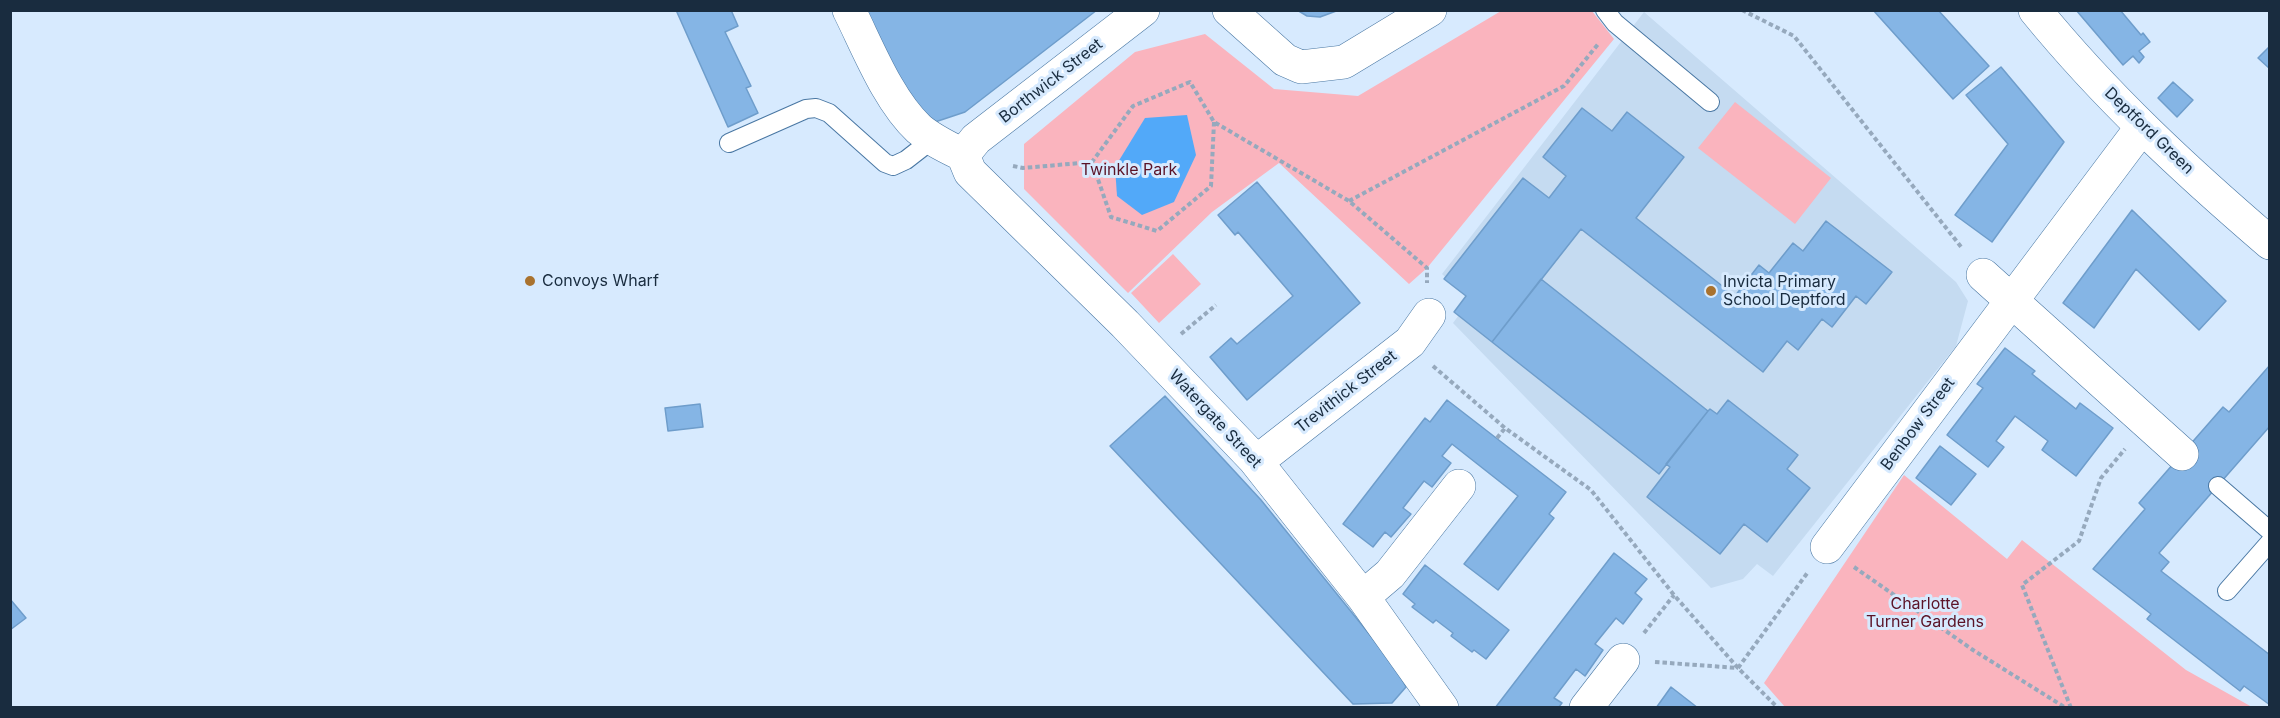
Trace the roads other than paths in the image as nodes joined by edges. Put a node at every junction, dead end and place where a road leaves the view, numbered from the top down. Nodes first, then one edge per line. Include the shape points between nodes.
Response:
1 (849, 10) edge
2 (1143, 10) edge
3 (1228, 10) edge
4 (1430, 10) edge
5 (2035, 10) edge
6 (1610, 17) edge
7 (1710, 102) dead end
8 (2142, 128) junction
9 (933, 140) junction
10 (729, 143) dead end
11 (963, 155) junction
12 (2266, 234) edge
13 (1983, 275) road end
14 (2011, 301) junction
15 (1429, 315) dead end
16 (2182, 454) dead end
17 (1254, 459) junction
18 (1459, 486) dead end
19 (2218, 486) dead end
20 (2270, 531) edge
21 (2270, 542) edge
22 (1827, 547) road end
23 (2227, 591) dead end
24 (1363, 597) junction
25 (1623, 660) road end
26 (1442, 708) edge
27 (1586, 708) edge

1 - 9 street via 893,95
2 - 11 street, Borthwick Street via 976,139
3 - 4 street via 1286,60 1302,67 1344,62
5 - 8 street, Deptford Green
6 - 7 lane
8 - 12 street, Deptford Green
8 - 14 street, Benbow Street
9 - 10 lane via 892,166 829,113 816,108
9 - 11 street
11 - 17 street, Watergate Street via 970,172
13 - 14 street
14 - 16 street
14 - 22 street, Benbow Street
15 - 17 street, Trevithick Street via 1410,342 1264,456
17 - 24 street, Watergate Street
18 - 24 street via 1390,574
19 - 20 lane
21 - 23 lane
24 - 26 street, Watergate Street
25 - 27 street

